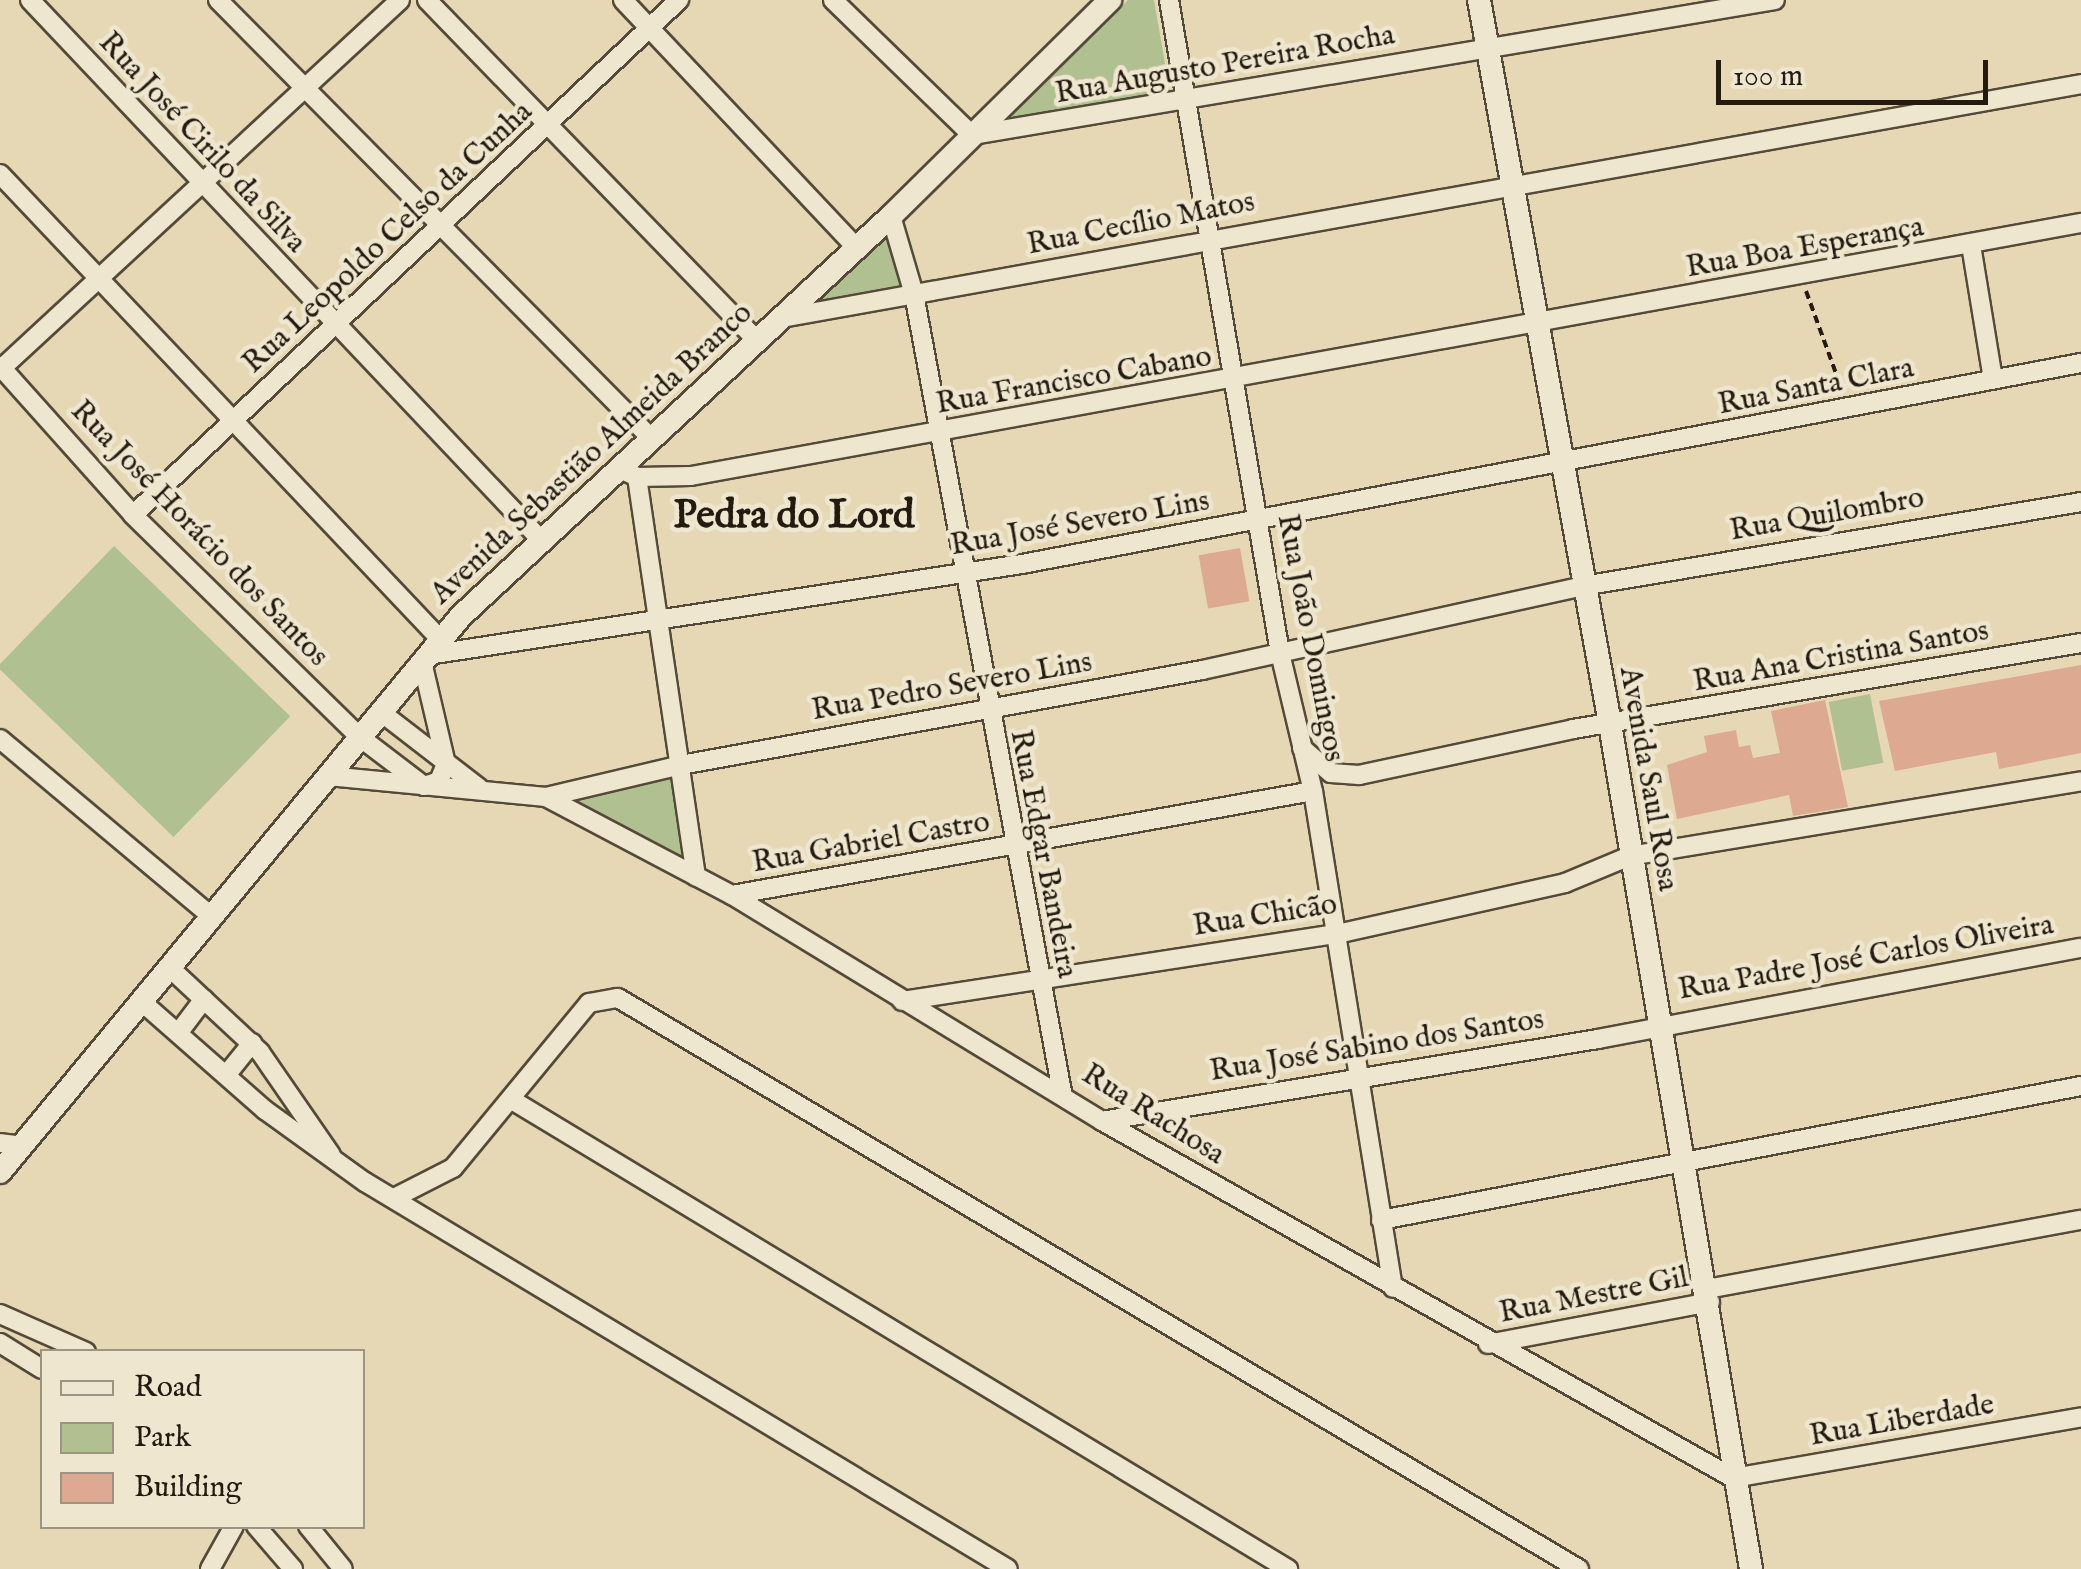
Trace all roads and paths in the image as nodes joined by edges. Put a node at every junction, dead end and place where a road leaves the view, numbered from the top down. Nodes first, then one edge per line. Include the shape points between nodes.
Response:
1 (30, 0) edge
2 (218, 0) edge
3 (400, 0) edge
4 (427, 0) edge
5 (624, 0) edge
6 (678, 0) edge
7 (833, 0) edge
8 (1110, 0) edge
9 (1168, 0) edge
10 (1479, 0) edge
11 (1775, 0) edge
12 (651, 27) junction
13 (1487, 48) junction
14 (2081, 84) edge
15 (302, 87) junction
16 (1184, 100) junction
17 (546, 127) junction
18 (972, 135) junction
19 (0, 174) edge
20 (200, 182) junction
21 (1510, 186) junction
22 (890, 216) junction
23 (2081, 225) edge
24 (440, 226) junction
25 (1214, 238) junction
26 (1971, 246) junction
27 (856, 247) junction
28 (1802, 276) junction
29 (96, 279) junction
30 (914, 294) junction
31 (782, 318) junction
32 (333, 324) junction
33 (1540, 325) junction
34 (757, 342) junction
35 (2081, 363) edge
36 (1, 367) edge
37 (1993, 379) junction
38 (1235, 380) junction
39 (1846, 409) junction
40 (233, 421) junction
41 (940, 433) junction
42 (651, 438) junction
43 (1562, 464) junction
44 (628, 472) junction
45 (2081, 502) edge
46 (133, 515) junction
47 (1258, 521) junction
48 (541, 540) junction
49 (964, 572) junction
50 (1583, 586) junction
51 (660, 620) junction
52 (2081, 644) edge
53 (430, 652) junction
54 (1280, 653) junction
55 (987, 709) junction
56 (382, 713) junction
57 (1610, 724) junction
58 (361, 738) junction
59 (0, 739) edge
60 (1302, 748) junction
61 (441, 754) junction
62 (681, 765) junction
63 (328, 776) junction
64 (2081, 781) edge
65 (424, 786) junction
66 (479, 788) junction
67 (1313, 790) junction
68 (546, 797) junction
69 (1014, 846) junction
70 (1630, 856) junction
71 (696, 877) junction
72 (732, 895) junction
73 (214, 918) junction
74 (1337, 934) junction
75 (2081, 948) edge
76 (170, 968) junction
77 (1039, 978) junction
78 (204, 999) junction
79 (902, 1001) junction
80 (142, 1002) junction
81 (1660, 1022) junction
82 (178, 1032) junction
83 (252, 1043) junction
84 (227, 1074) junction
85 (1354, 1075) junction
86 (2081, 1086) edge
87 (1062, 1092) junction
88 (512, 1100) junction
89 (1102, 1121) junction
90 (12, 1144) edge
91 (332, 1156) junction
92 (1682, 1158) junction
93 (0, 1172) edge
94 (394, 1198) junction
95 (1381, 1220) junction
96 (2081, 1220) edge
97 (1393, 1288) junction
98 (1708, 1296) junction
99 (7, 1318) edge
100 (2, 1344) edge
101 (1488, 1344) junction
102 (79, 1349) edge
103 (40, 1369) edge
104 (2081, 1418) edge
105 (1732, 1478) junction
106 (232, 1529) edge
107 (259, 1529) edge
108 (310, 1529) edge
109 (210, 1569) edge
110 (293, 1569) edge
111 (343, 1569) edge
112 (1008, 1569) edge
113 (1288, 1569) edge
114 (1579, 1569) edge
115 (1751, 1569) edge

1 - 20 street, Rua José Cirilo da Silva
2 - 15 street
3 - 15 street
4 - 17 street
5 - 12 street
6 - 12 street, Rua Leopoldo Celso da Cunha
7 - 18 street
8 - 18 street, Avenida Sebastião Almeida Branco
9 - 16 street, Rua João Domingos
10 - 13 street, Avenida Saul Rosa
11 - 13 street, Rua Augusto Pereira Rocha
12 - 17 street, Rua Leopoldo Celso da Cunha
12 - 27 street
13 - 16 street, Rua Augusto Pereira Rocha
13 - 21 street, Avenida Saul Rosa
14 - 21 street, Rua Cecílio Matos
15 - 20 street
15 - 24 street
16 - 18 street, Rua Augusto Pereira Rocha
16 - 25 street, Rua João Domingos
17 - 24 street, Rua Leopoldo Celso da Cunha
17 - 34 street
18 - 22 street, Avenida Sebastião Almeida Branco
19 - 29 street
20 - 29 street
20 - 32 street, Rua José Cirilo da Silva
21 - 25 street, Rua Cecílio Matos
21 - 33 street, Avenida Saul Rosa
22 - 27 street, Avenida Sebastião Almeida Branco
22 - 30 street, Rua Edgar Bandeira
23 - 26 street, Rua Boa Esperança
24 - 32 street, Rua Leopoldo Celso da Cunha
24 - 42 street
25 - 30 street, Rua Cecílio Matos
25 - 38 street, Rua João Domingos
26 - 28 street, Rua Boa Esperança
26 - 37 street
27 - 31 street, Avenida Sebastião Almeida Branco
28 - 33 street, Rua Boa Esperança
28 - 39 path via 1834,355
29 - 36 street
29 - 40 street
30 - 31 street, Rua Cecílio Matos
30 - 41 street, Rua Edgar Bandeira
31 - 34 street, Avenida Sebastião Almeida Branco
32 - 40 street, Rua Leopoldo Celso da Cunha
32 - 48 street, Rua José Cirilo da Silva
33 - 38 street, Rua Francisco Cabano
33 - 43 street, Avenida Saul Rosa
34 - 42 street, Avenida Sebastião Almeida Branco
35 - 37 street, Rua Santa Clara
36 - 46 street, Rua José Horácio dos Santos
37 - 39 street, Rua Santa Clara
38 - 41 street, Rua Francisco Cabano
38 - 47 street, Rua João Domingos
39 - 43 street, Rua Santa Clara
40 - 46 street, Rua Leopoldo Celso da Cunha
40 - 53 street
41 - 44 street, Rua Francisco Cabano via 690,476
41 - 49 street, Rua Edgar Bandeira
42 - 44 street, Avenida Sebastião Almeida Branco
43 - 47 street, Rua José Severo Lins
43 - 50 street, Avenida Saul Rosa
44 - 48 street, Avenida Sebastião Almeida Branco
44 - 51 street
45 - 50 street, Rua Quilombro
46 - 58 street, Rua José Horácio dos Santos
47 - 49 street, Rua José Severo Lins
47 - 54 street, Rua João Domingos
48 - 53 street, Avenida Sebastião Almeida Branco
49 - 51 street, Rua José Severo Lins
49 - 55 street, Rua Edgar Bandeira
50 - 54 street, Rua Pedro Severo Lins
50 - 57 street, Avenida Saul Rosa
51 - 53 street, Rua José Severo Lins
51 - 62 street
52 - 57 street, Rua Ana Cristina Santos
53 - 56 street, Avenida Sebastião Almeida Branco
53 - 61 street
54 - 55 street, Rua Pedro Severo Lins
54 - 60 street, Rua João Domingos
55 - 62 street, Rua Pedro Severo Lins
55 - 69 street, Rua Edgar Bandeira
56 - 58 street, Avenida Sebastião Almeida Branco
56 - 61 street
57 - 60 street via 1358,775 1331,772
57 - 70 street, Avenida Saul Rosa
58 - 63 street, Avenida Sebastião Almeida Branco
58 - 65 street
59 - 73 street
60 - 67 street, Rua João Domingos
61 - 65 street via 444,774
61 - 66 street
62 - 68 street, Rua Pedro Severo Lins
62 - 71 street
63 - 65 street, Rua Pedro Severo Lins
63 - 73 street, Avenida Sebastião Almeida Branco
64 - 70 street, Rua Chicão
65 - 66 street, Rua Pedro Severo Lins
66 - 68 street, Rua Pedro Severo Lins
67 - 69 street, Rua Gabriel Castro
67 - 74 street, Rua João Domingos
68 - 71 street, Rua Rachosa
69 - 72 street, Rua Gabriel Castro
69 - 77 street, Rua Edgar Bandeira
70 - 74 street, Rua Chicão via 1565,883
70 - 81 street, Avenida Saul Rosa
71 - 72 street, Rua Rachosa
72 - 79 street, Rua Rachosa
73 - 76 street, Avenida Sebastião Almeida Branco
74 - 77 street, Rua Chicão
74 - 85 street, Rua João Domingos
75 - 81 street, Rua Padre José Carlos Oliveira
76 - 78 street
76 - 80 street, Avenida Sebastião Almeida Branco
77 - 79 street, Rua Chicão
77 - 87 street, Rua Edgar Bandeira
78 - 82 street
78 - 83 street
79 - 87 street, Rua Rachosa
80 - 82 street
80 - 90 street, Avenida Sebastião Almeida Branco
81 - 85 street, Rua José Sabino dos Santos via 1598,1039
81 - 92 street, Avenida Saul Rosa
82 - 84 street
83 - 84 street
83 - 91 street
84 - 91 street
85 - 89 street, Rua José Sabino dos Santos
85 - 95 street, Rua João Domingos
86 - 92 street
87 - 89 street, Rua Rachosa
88 - 94 street via 453,1168
88 - 113 street
88 - 114 street via 590,1002 623,1000
89 - 97 street, Rua Rachosa
90 - 93 street, Avenida Sebastião Almeida Branco
91 - 94 street
92 - 95 street
92 - 98 street, Avenida Saul Rosa
94 - 112 street
95 - 97 street, Rua João Domingos
96 - 98 street, Rua Mestre Gil
97 - 101 street, Rua Rachosa
98 - 101 street, Rua Mestre Gil
98 - 105 street, Avenida Saul Rosa
99 - 100 street
99 - 102 street
100 - 103 street
101 - 105 street, Rua Rachosa
104 - 105 street, Rua Liberdade
105 - 115 street, Avenida Saul Rosa
106 - 109 street
107 - 110 street
108 - 111 street

